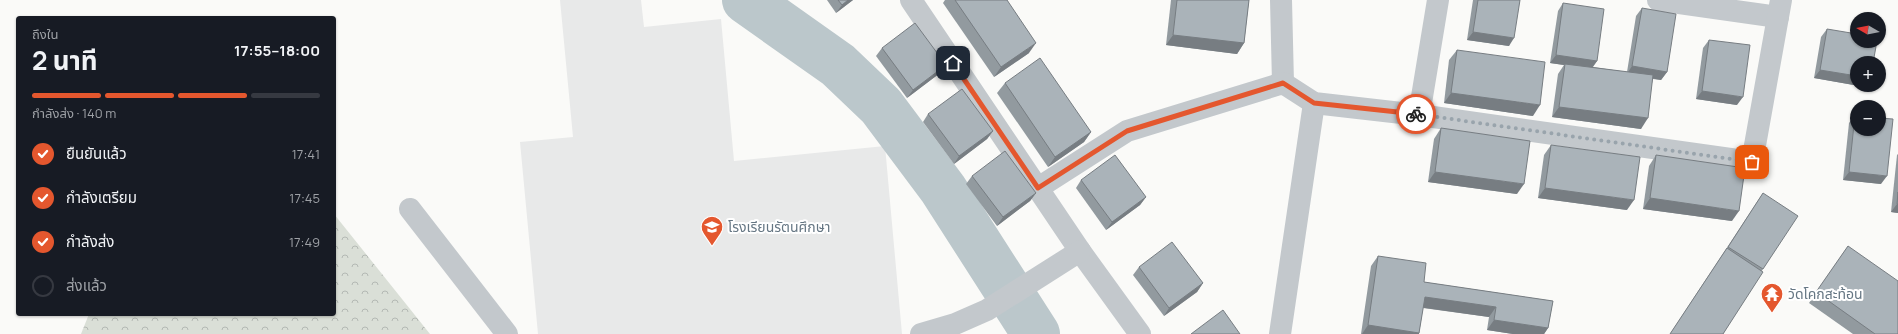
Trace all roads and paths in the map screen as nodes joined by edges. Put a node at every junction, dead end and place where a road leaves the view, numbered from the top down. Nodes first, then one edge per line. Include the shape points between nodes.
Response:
1 (911, 0) edge
2 (1281, 0) edge
3 (1438, 0) edge
4 (1658, 0) edge
5 (1780, 8) edge
6 (1283, 83) junction
7 (1314, 103) junction
8 (1419, 114) junction
9 (1038, 188) junction
10 (410, 209) dead end
11 (1080, 251) junction
12 (507, 334) edge
13 (921, 334) edge
14 (1140, 334) edge
15 (1280, 334) edge

1 - 9 street
2 - 6 street
3 - 8 street
4 - 5 street
5 - 8 street via 1752,162
6 - 7 street
6 - 9 street via 1127,131
7 - 8 street
7 - 15 street
9 - 11 street
10 - 12 street
11 - 13 street via 987,310 955,324
11 - 14 street

